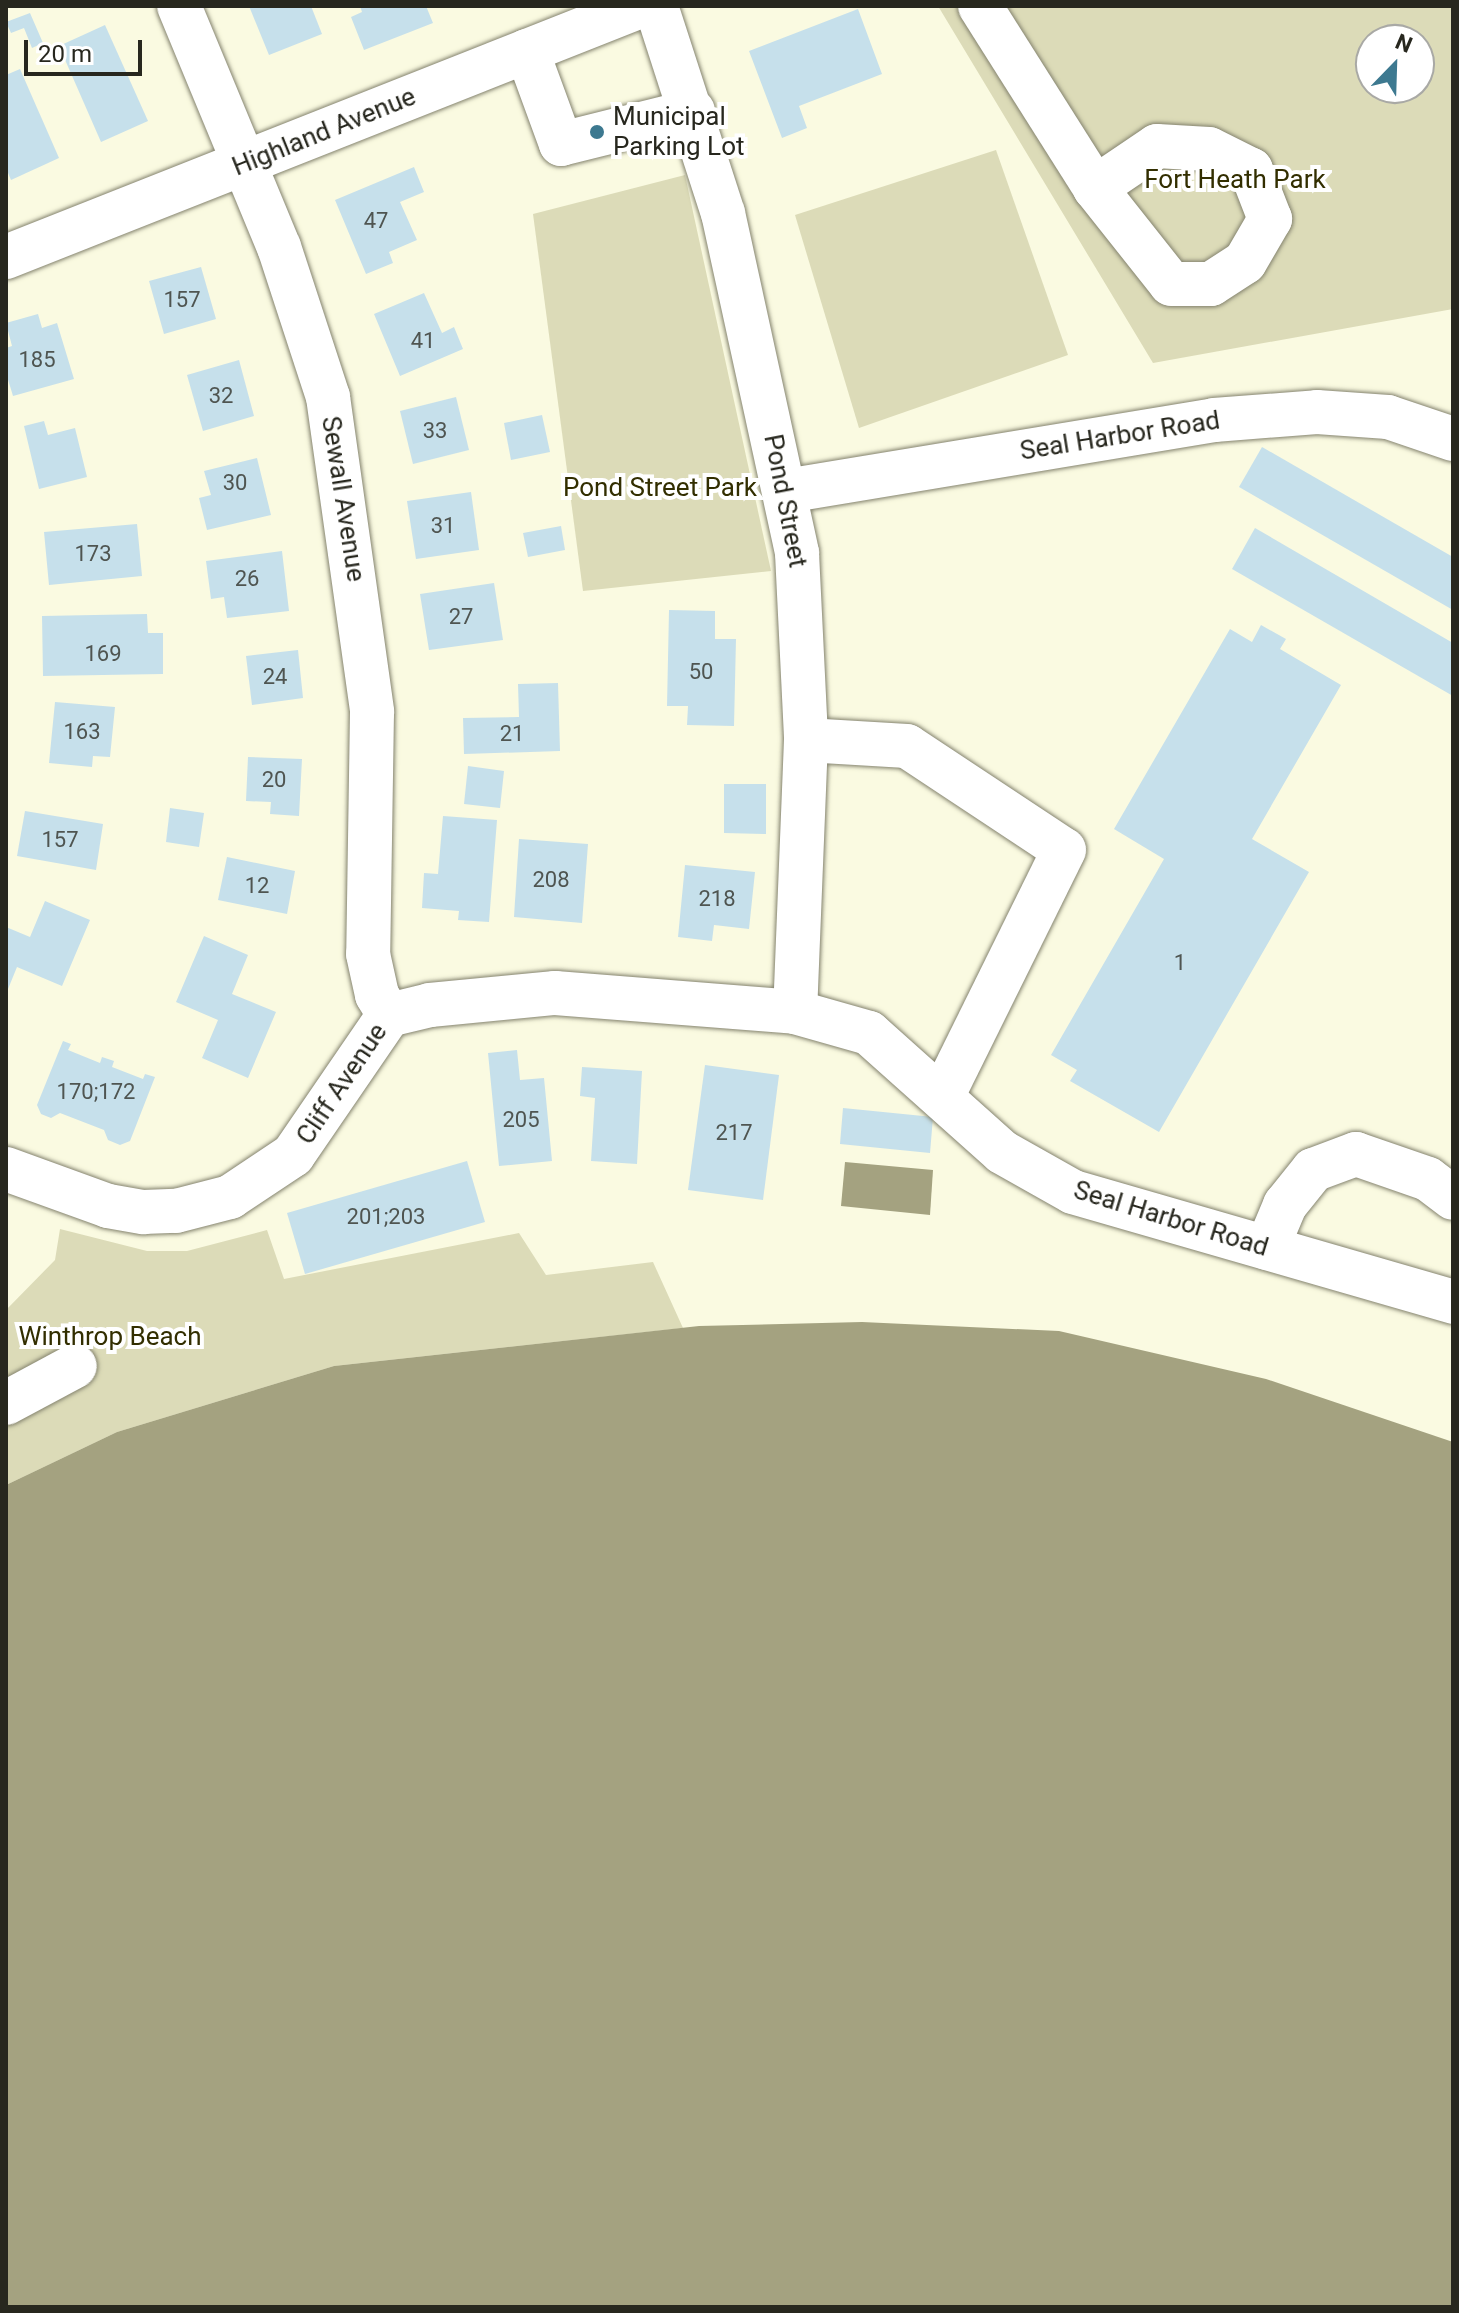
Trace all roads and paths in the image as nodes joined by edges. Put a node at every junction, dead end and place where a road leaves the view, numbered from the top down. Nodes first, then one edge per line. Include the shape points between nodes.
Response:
1 (179, 6) edge
2 (641, 6) edge
3 (656, 6) edge
4 (980, 6) edge
5 (527, 51) junction
6 (693, 111) junction
7 (246, 162) junction
8 (1095, 188) dead end
9 (6, 257) edge
10 (1453, 439) edge
11 (786, 491) junction
12 (806, 740) junction
13 (795, 1012) junction
14 (389, 1015) junction
15 (943, 1095) junction
16 (6, 1169) edge
17 (1453, 1198) edge
18 (1267, 1248) junction
19 (1453, 1302) edge
20 (75, 1366) dead end
21 (6, 1403) edge

1 - 7 street, Sewall Avenue
2 - 5 street, Highland Avenue
3 - 6 street, Pond Street
4 - 8 street
5 - 6 street via 561,144
5 - 7 street, Highland Avenue
6 - 11 street, Pond Street via 723,213
7 - 9 street, Highland Avenue
7 - 14 street, Sewall Avenue via 328,397 372,712 368,954 377,995
10 - 11 street, Seal Harbor Road via 1388,417 1317,412 1229,419
11 - 12 street, Pond Street via 802,600
12 - 13 street, Pond Street
12 - 15 street via 907,746 1064,850
13 - 14 street, Cliff Avenue via 529,993 475,997
13 - 15 street, Seal Harbor Road via 869,1033
14 - 16 street, Cliff Avenue via 293,1155 230,1197 176,1211 143,1212 108,1206
15 - 18 street, Seal Harbor Road via 1002,1152 1073,1192
17 - 18 street via 1428,1179 1356,1154 1313,1170 1285,1205
18 - 19 street, Seal Harbor Road
20 - 21 street

